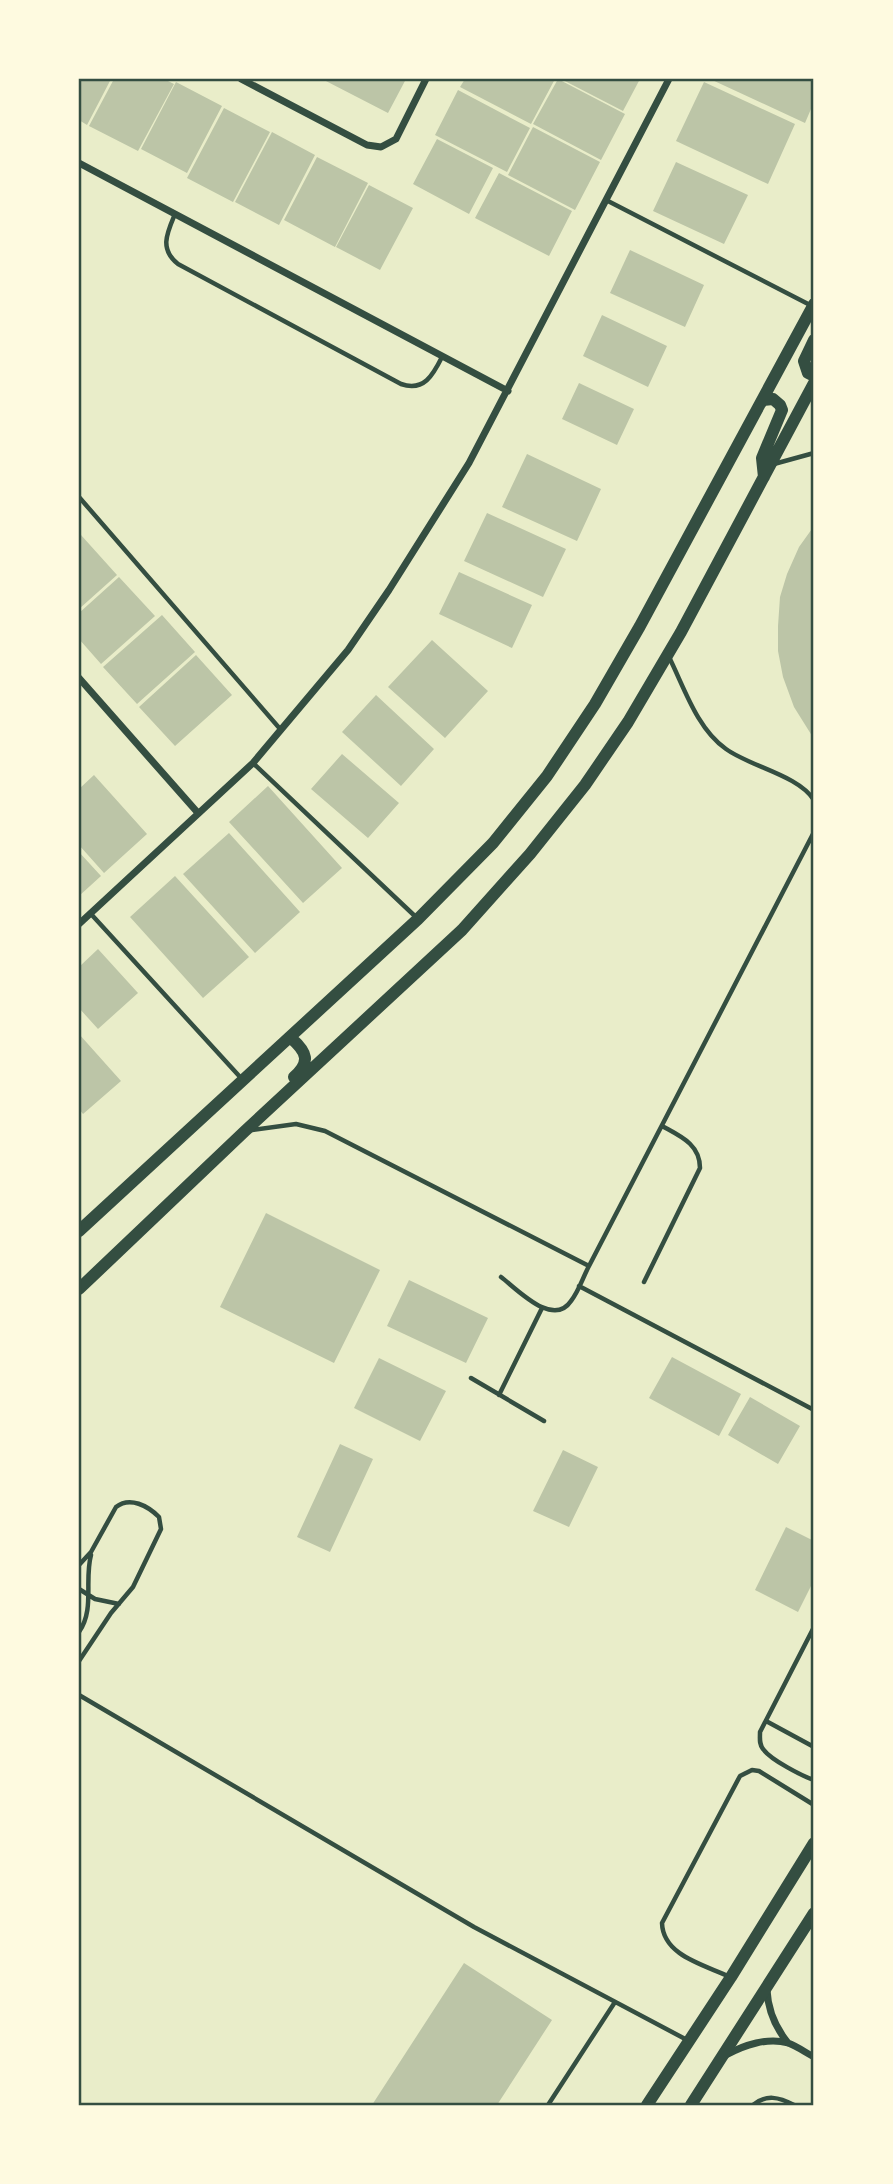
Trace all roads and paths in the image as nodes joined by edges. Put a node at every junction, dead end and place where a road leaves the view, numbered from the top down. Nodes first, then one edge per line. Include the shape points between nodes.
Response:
1 (241, 79) edge
2 (426, 79) edge
3 (668, 79) edge
4 (79, 163) edge
5 (606, 200) junction
6 (175, 214) junction
7 (814, 306) edge
8 (814, 340) edge
9 (442, 357) junction
10 (814, 376) edge
11 (814, 383) edge
12 (508, 391) junction
13 (760, 404) junction
14 (814, 453) edge
15 (767, 471) junction
16 (79, 497) edge
17 (668, 654) junction
18 (79, 678) edge
19 (281, 731) junction
20 (253, 763) junction
21 (814, 800) edge
22 (198, 813) junction
23 (814, 832) edge
24 (90, 913) junction
25 (418, 919) junction
26 (79, 924) edge
27 (291, 1038) junction
28 (244, 1081) junction
29 (662, 1126) junction
30 (245, 1131) junction
31 (79, 1231) edge
32 (589, 1266) junction
33 (501, 1277) dead end
34 (644, 1282) dead end
35 (579, 1286) junction
36 (79, 1289) edge
37 (542, 1308) junction
38 (471, 1378) dead end
39 (499, 1395) junction
40 (814, 1410) edge
41 (544, 1420) dead end
42 (91, 1552) junction
43 (79, 1565) edge
44 (79, 1589) edge
45 (88, 1595) junction
46 (120, 1604) junction
47 (814, 1627) edge
48 (79, 1632) edge
49 (79, 1661) edge
50 (79, 1695) edge
51 (766, 1721) junction
52 (814, 1748) edge
53 (814, 1767) edge
54 (814, 1780) edge
55 (814, 1805) edge
56 (814, 1843) edge
57 (814, 1913) edge
58 (731, 1977) junction
59 (766, 1987) junction
60 (615, 2002) junction
61 (690, 2041) junction
62 (788, 2043) junction
63 (722, 2057) junction
64 (814, 2057) edge
65 (548, 2105) edge
66 (647, 2105) edge
67 (691, 2105) edge
68 (753, 2105) edge
69 (794, 2105) edge

1 - 2 street via 368,145 381,147 396,139
3 - 5 street
4 - 6 street
5 - 7 lane
5 - 12 street
6 - 9 street
6 - 9 lane via 165,241 170,258 401,384 426,382
7 - 13 main road
8 - 10 main road via 804,362
9 - 12 street
11 - 15 main road
12 - 19 street via 389,590 348,650
13 - 15 main road via 773,399 782,410 762,458
13 - 25 main road via 588,715 493,843
14 - 15 lane
15 - 17 main road
16 - 19 lane
17 - 21 lane via 715,739 769,772 801,785
17 - 30 main road via 585,785 530,854 462,930
18 - 22 street
19 - 20 street
20 - 22 street
20 - 25 lane
22 - 24 street
23 - 29 lane
24 - 26 street
24 - 28 lane
25 - 27 main road
27 - 28 main road
27 - 30 main road via 302,1048 303,1068 261,1105
28 - 31 main road
29 - 32 lane
29 - 34 lane via 695,1147 700,1168
30 - 32 lane via 296,1124 325,1131
30 - 36 main road
32 - 35 lane
33 - 37 lane
35 - 37 lane via 570,1304 561,1310
35 - 40 lane
37 - 39 lane
38 - 39 lane
39 - 41 lane
42 - 43 lane
42 - 45 lane
42 - 46 lane via 121,1503 132,1501 159,1517 158,1536
44 - 45 lane
45 - 46 lane
45 - 48 lane via 87,1617
46 - 49 lane
47 - 51 lane
50 - 60 lane via 474,1927
51 - 52 lane
51 - 54 lane via 760,1732 764,1751
52 - 53 lane
55 - 58 lane via 759,1771 740,1776 662,1923 664,1940 674,1950
56 - 58 main road
57 - 59 main road
58 - 61 main road
59 - 62 street via 774,2023
59 - 63 main road
60 - 61 lane
60 - 65 lane
61 - 66 main road
62 - 63 street via 752,2045
62 - 64 street
63 - 67 main road
68 - 69 lane via 769,2097

